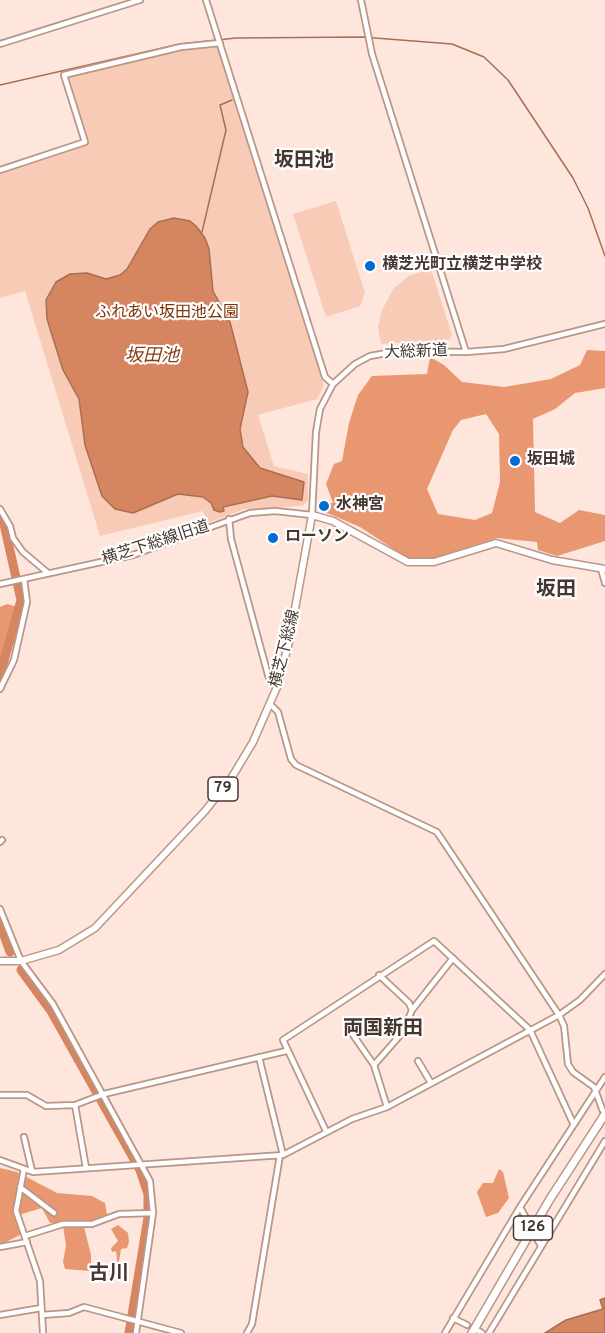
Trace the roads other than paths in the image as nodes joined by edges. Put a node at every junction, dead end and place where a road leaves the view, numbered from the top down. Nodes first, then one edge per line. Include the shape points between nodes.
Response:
1 (140, 0) edge
2 (206, 0) edge
3 (361, 0) edge
4 (220, 43) junction
5 (0, 44) edge
6 (0, 170) edge
7 (605, 324) edge
8 (466, 352) junction
9 (333, 384) junction
10 (0, 509) edge
11 (312, 515) junction
12 (229, 519) junction
13 (603, 569) edge
14 (48, 573) junction
15 (24, 579) junction
16 (605, 583) edge
17 (0, 584) edge
18 (2, 678) edge
19 (278, 687) junction
20 (0, 689) edge
21 (271, 705) junction
22 (0, 909) edge
23 (453, 958) junction
24 (21, 961) junction
25 (0, 962) edge
26 (605, 974) edge
27 (379, 975) junction
28 (412, 1010) junction
29 (559, 1015) junction
30 (530, 1030) junction
31 (351, 1032) dead end
32 (286, 1051) junction
33 (259, 1057) junction
34 (418, 1061) dead end
35 (374, 1065) junction
36 (605, 1077) edge
37 (431, 1083) junction
38 (596, 1090) junction
39 (104, 1094) junction
40 (0, 1095) edge
41 (75, 1105) junction
42 (387, 1107) junction
43 (605, 1116) edge
44 (573, 1123) junction
45 (326, 1131) junction
46 (24, 1137) dead end
47 (605, 1141) edge
48 (282, 1155) junction
49 (0, 1161) edge
50 (139, 1164) junction
51 (86, 1168) junction
52 (24, 1169) junction
53 (32, 1171) junction
54 (20, 1187) junction
55 (520, 1207) junction
56 (54, 1213) dead end
57 (153, 1213) junction
58 (527, 1220) tunnel mouth
59 (25, 1236) junction
60 (536, 1238) tunnel mouth
61 (27, 1242) junction
62 (541, 1246) junction
63 (0, 1247) edge
64 (41, 1308) junction
65 (0, 1315) edge
66 (42, 1315) junction
67 (453, 1318) junction
68 (136, 1322) junction
69 (467, 1325) dead end
70 (478, 1332) edge
71 (43, 1333) edge
72 (136, 1333) edge
73 (181, 1333) edge
74 (248, 1333) edge
75 (445, 1333) edge
76 (489, 1333) edge

1 - 5 street
2 - 4 street
3 - 8 street via 372,54
4 - 6 street via 181,47 64,75 85,142
4 - 9 street via 325,377
7 - 8 street, 大総新道 via 504,349
8 - 9 street, 大総新道 via 383,352 355,364
9 - 11 street, 大総新道 via 317,420
10 - 14 street via 23,552
11 - 12 street, 横芝下総線旧道 via 263,511
11 - 13 main road via 333,521 408,562 434,562 496,543 552,560
11 - 19 main road, 横芝下総線 / 79 via 290,642
12 - 14 street, 横芝下総線旧道 via 133,555
12 - 19 street via 268,675
13 - 16 street
14 - 15 street, 横芝下総線旧道
15 - 17 street, 横芝下総線旧道
15 - 18 street via 27,602 14,660
18 - 20 street
19 - 21 main road, 横芝下総線 / 79
21 - 24 main road, 横芝下総線 / 79 via 254,742 219,794 95,928 59,950
21 - 29 street via 278,712 296,765 437,832
22 - 24 street
23 - 27 street via 434,941
23 - 28 street
23 - 30 street
24 - 25 main road, 横芝下総線 / 79
24 - 39 street via 53,1004
26 - 29 street
27 - 28 street
27 - 32 street via 284,1038
28 - 35 street via 404,1032
29 - 30 street
29 - 38 street via 568,1064
30 - 37 street
30 - 44 street
31 - 35 street
32 - 33 street
32 - 45 street
33 - 39 street
33 - 48 street
34 - 37 street
35 - 42 street
36 - 38 street
37 - 42 street
38 - 43 street
38 - 44 street
39 - 41 street
39 - 50 street
40 - 41 street via 27,1095 46,1106
41 - 51 street
42 - 45 street
43 - 70 highway, 126, bridge via 544,1209
44 - 55 street
45 - 48 street
46 - 53 street
47 - 62 street
48 - 50 street
48 - 74 street
49 - 52 street
50 - 51 street
50 - 57 street via 150,1181
51 - 53 street
52 - 53 street
52 - 54 street
54 - 56 street
54 - 59 street via 16,1211
55 - 58 street
55 - 67 street
57 - 59 street via 119,1214 92,1224 63,1224
57 - 68 street
59 - 61 street
60 - 62 street
61 - 63 street
61 - 64 street via 39,1273
62 - 76 street
64 - 65 street
64 - 66 street
66 - 68 street via 84,1307
66 - 71 street
67 - 69 street
67 - 75 street
68 - 72 street
68 - 73 street

